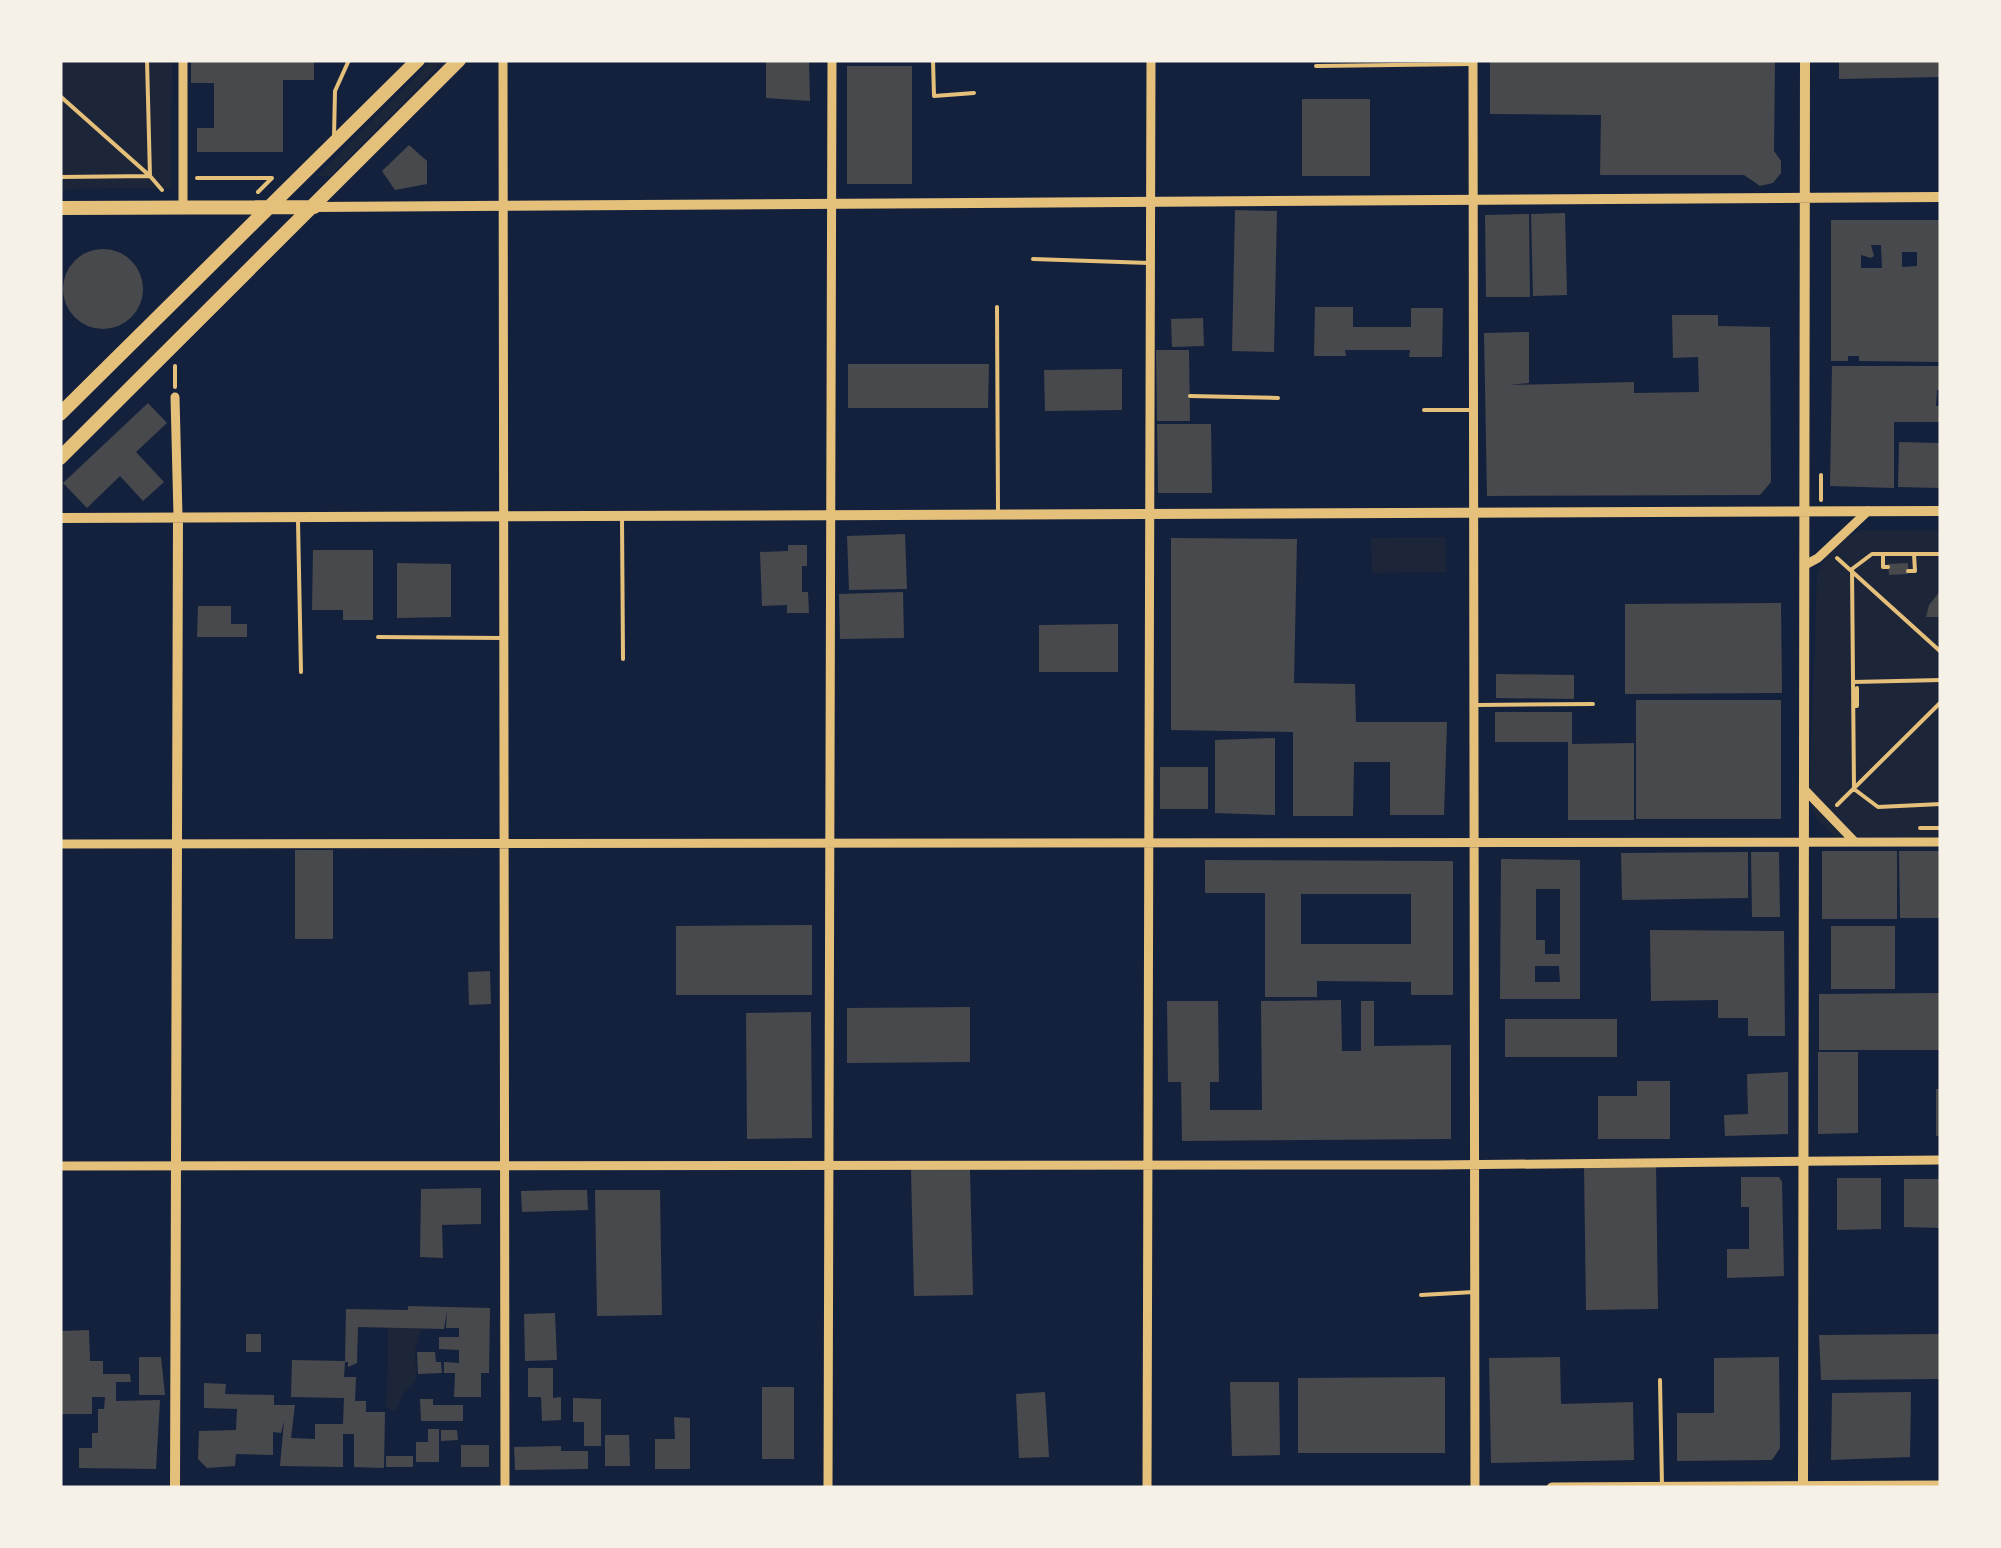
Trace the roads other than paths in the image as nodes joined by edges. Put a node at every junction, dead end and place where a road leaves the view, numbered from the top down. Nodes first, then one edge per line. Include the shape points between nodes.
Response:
1 (183, 60) edge
2 (348, 60) edge
3 (418, 60) edge
4 (460, 60) edge
5 (502, 60) edge
6 (832, 60) edge
7 (933, 60) edge
8 (1151, 60) edge
9 (1805, 60) edge
10 (1473, 62) edge
11 (1316, 66) dead end
12 (974, 93) dead end
13 (328, 151) junction
14 (1941, 197) edge
15 (1806, 198) junction
16 (183, 200) junction
17 (1472, 202) junction
18 (1149, 203) junction
19 (832, 205) junction
20 (273, 206) junction
21 (501, 206) junction
22 (314, 207) junction
23 (60, 208) edge
24 (1033, 260) dead end
25 (1149, 263) junction
26 (998, 307) dead end
27 (1190, 396) dead end
28 (176, 397) road end
29 (1278, 398) dead end
30 (1424, 410) dead end
31 (1472, 410) junction
32 (60, 414) edge
33 (60, 458) edge
34 (1806, 511) junction
35 (1868, 511) junction
36 (1941, 511) edge
37 (1472, 512) junction
38 (830, 514) junction
39 (998, 514) junction
40 (1148, 514) junction
41 (622, 515) junction
42 (178, 516) junction
43 (298, 516) junction
44 (502, 516) junction
45 (60, 518) edge
46 (1806, 565) junction
47 (378, 637) dead end
48 (502, 638) junction
49 (623, 660) dead end
50 (300, 672) dead end
51 (1593, 704) dead end
52 (1473, 705) junction
53 (1804, 790) junction
54 (1920, 828) dead end
55 (1941, 828) edge
56 (1473, 842) junction
57 (1804, 842) junction
58 (1855, 842) junction
59 (1941, 842) edge
60 (830, 843) junction
61 (1148, 843) junction
62 (60, 844) edge
63 (178, 844) junction
64 (503, 844) junction
65 (1804, 1159) junction
66 (1941, 1160) edge
67 (504, 1165) junction
68 (829, 1165) junction
69 (1147, 1165) junction
70 (1474, 1165) junction
71 (60, 1166) edge
72 (176, 1166) junction
73 (1474, 1292) junction
74 (1421, 1295) dead end
75 (1660, 1380) dead end
76 (1662, 1486) edge
77 (1803, 1486) edge
78 (1941, 1486) edge
79 (174, 1488) edge
80 (504, 1488) edge
81 (828, 1488) edge
82 (1147, 1488) edge
83 (1475, 1488) edge
84 (1552, 1488) edge

1 - 16 street
2 - 13 lane via 337,82
3 - 13 main road
4 - 22 main road
5 - 21 street
6 - 19 street
7 - 12 lane via 934,96
8 - 18 street
9 - 15 street
10 - 11 lane
10 - 17 street
13 - 20 main road
14 - 15 street
15 - 17 street
15 - 34 street
16 - 20 main road
16 - 23 main road
17 - 18 street
17 - 31 street
18 - 19 street
18 - 25 street
19 - 21 street
19 - 38 street
20 - 22 main road
20 - 32 main road
21 - 22 street
21 - 44 street
22 - 33 main road
24 - 25 lane
25 - 40 street
26 - 39 lane
27 - 29 lane
28 - 42 street
30 - 31 lane
31 - 37 street
34 - 35 street
34 - 37 street
34 - 46 street
35 - 36 street
35 - 46 street
37 - 40 street
37 - 52 street
38 - 39 street
38 - 41 street
38 - 60 street
39 - 40 street
40 - 61 street
41 - 44 street
41 - 49 lane
42 - 43 street
42 - 45 street
42 - 63 street
43 - 44 street
43 - 50 lane
44 - 48 street
46 - 53 street
47 - 48 lane
48 - 64 street
51 - 52 lane
52 - 56 street
53 - 57 street
53 - 58 street
54 - 55 lane
56 - 57 street
56 - 61 street
56 - 70 street
57 - 58 street
57 - 65 street
58 - 59 street
60 - 61 street
60 - 64 street
60 - 68 street
61 - 69 street
62 - 63 street
63 - 64 street
63 - 72 street
64 - 67 street
65 - 66 street
65 - 70 street
65 - 77 street
67 - 68 street
67 - 72 street
67 - 80 street
68 - 69 street
68 - 81 street
69 - 70 street
69 - 82 street
70 - 73 street
71 - 72 street
72 - 79 street
73 - 74 lane
73 - 83 street
75 - 76 lane
76 - 77 main road
76 - 84 main road
77 - 78 main road

